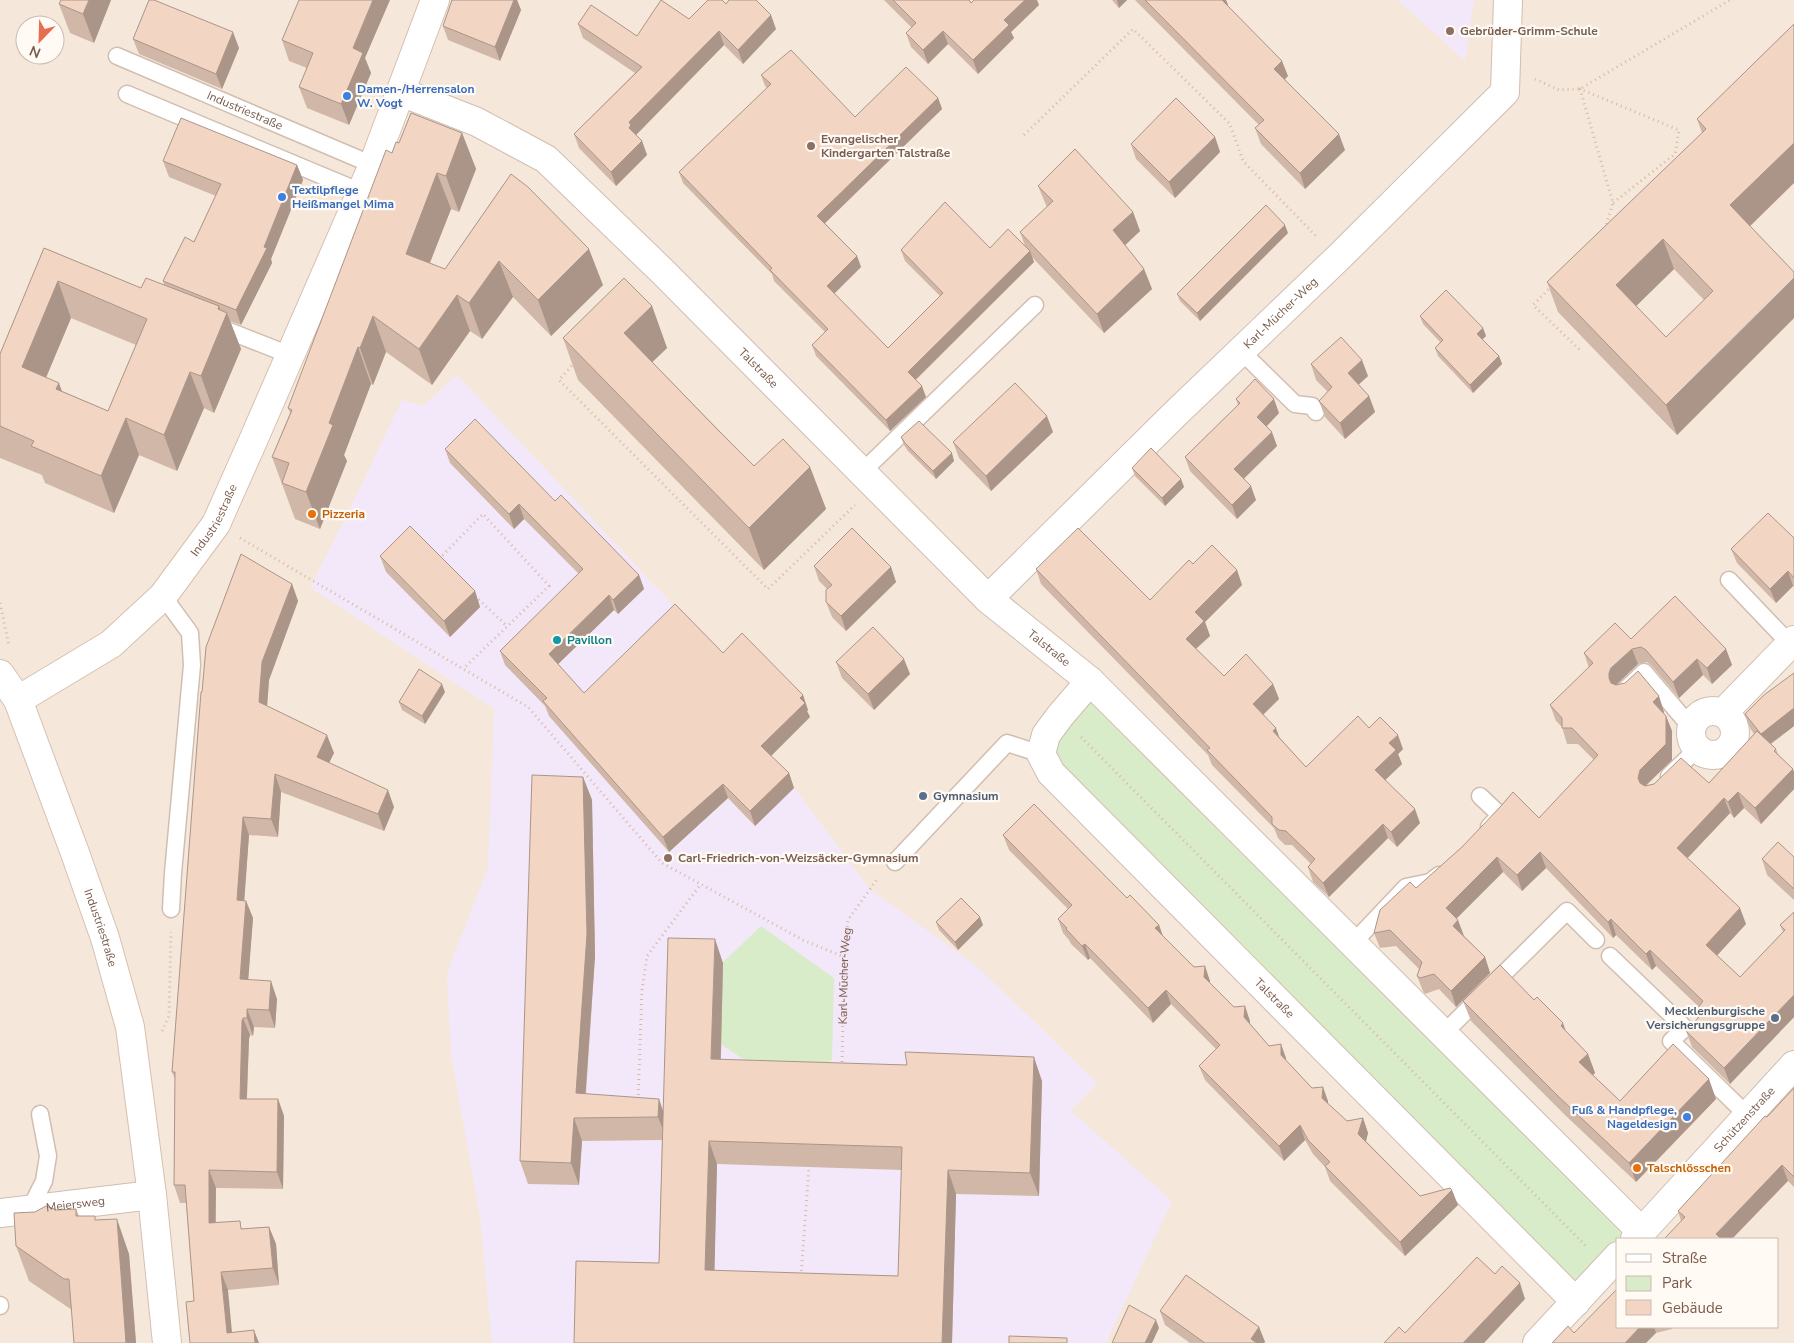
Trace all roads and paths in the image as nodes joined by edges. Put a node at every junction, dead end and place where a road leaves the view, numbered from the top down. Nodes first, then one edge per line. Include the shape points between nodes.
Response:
1 (435, 0) edge
2 (1508, 0) edge
3 (1730, 0) edge
4 (117, 56) dead end
5 (1507, 58) junction
6 (1580, 90) junction
7 (400, 92) junction
8 (127, 94) dead end
9 (1024, 135) dead end
10 (373, 165) junction
11 (361, 192) junction
12 (1613, 202) junction
13 (1603, 234) edge
14 (1338, 258) junction
15 (1554, 284) edge
16 (1036, 305) dead end
17 (200, 320) edge
18 (1241, 351) junction
19 (1582, 352) dead end
20 (290, 356) junction
21 (579, 358) edge
22 (1316, 412) dead end
23 (868, 479) junction
24 (216, 524) junction
25 (437, 561) edge
26 (1729, 580) dead end
27 (472, 593) edge
28 (164, 596) junction
29 (988, 599) junction
30 (508, 626) junction
31 (1792, 642) edge
32 (463, 669) junction
33 (0, 674) edge
34 (1090, 681) junction
35 (1624, 691) edge
36 (18, 700) junction
37 (1723, 713) junction
38 (1060, 716) junction
39 (1695, 737) junction
40 (1041, 754) junction
41 (1659, 785) edge
42 (1480, 796) dead end
43 (1481, 835) edge
44 (895, 862) joint
45 (1449, 866) edge
46 (702, 884) junction
47 (171, 909) joint
48 (1596, 940) dead end
49 (1353, 943) junction
50 (1610, 956) dead end
51 (844, 957) junction
52 (161, 1033) dead end
53 (1444, 1034) junction
54 (1794, 1065) edge
55 (842, 1067) edge
56 (638, 1106) edge
57 (40, 1114) dead end
58 (1747, 1114) junction
59 (809, 1167) edge
60 (152, 1195) junction
61 (30, 1209) junction
62 (0, 1213) edge
63 (1638, 1236) edge
64 (1612, 1261) edge
65 (801, 1277) edge
66 (1576, 1302) junction
67 (167, 1343) edge
68 (1538, 1343) edge

1 - 7 street, Industriestraße
2 - 5 street, Karl-Mücher-Weg
3 - 6 path
4 - 10 lane, Industriestraße
5 - 6 path via 1536,80 1559,90
5 - 14 street, Karl-Mücher-Weg via 1505,92
6 - 12 path
6 - 12 path via 1678,130 1675,154
7 - 10 street, Industriestraße
7 - 23 street, Talstraße via 477,122 546,159
8 - 11 lane
9 - 14 path via 1133,29 1230,124 1242,161
10 - 11 street, Industriestraße
11 - 20 street, Industriestraße
12 - 13 path
14 - 18 street, Karl-Mücher-Weg
15 - 19 path via 1533,305
16 - 23 lane
17 - 20 lane
18 - 22 lane via 1294,404 1312,406
18 - 29 street, Karl-Mücher-Weg
20 - 24 street, Industriestraße
21 - 23 path via 559,380 768,589
23 - 29 street, Talstraße
24 - 28 street, Industriestraße
24 - 32 path
25 - 30 path via 483,514 549,586
26 - 31 lane
27 - 30 path
28 - 36 street, Industriestraße via 111,644
28 - 47 lane via 190,633 192,665
29 - 34 street, Talstraße
30 - 32 path
31 - 37 street
32 - 46 path via 528,707 662,863
33 - 36 street
34 - 38 street
34 - 49 street, Talstraße
35 - 39 lane via 1644,672
36 - 60 street, Industriestraße via 102,930 130,1027
37 - 39 street via 1706,711 1695,719
37 - 39 street via 1732,720 1736,729 1728,750 1717,755 1703,754
38 - 40 street via 1046,735
38 - 64 path
39 - 41 lane
40 - 44 lane via 1007,743
40 - 66 street, Talstraße via 1051,773
42 - 43 lane via 1500,815
44 - 51 path, Karl-Mücher-Weg via 875,881 848,920
45 - 49 lane via 1430,882 1406,887
46 - 51 path via 803,940
46 - 56 path via 647,956 642,990
47 - 52 path via 169,1016
48 - 53 lane via 1567,911
49 - 53 street, Talstraße
50 - 58 lane via 1685,1028 1671,1041
51 - 55 path, Karl-Mücher-Weg
53 - 63 street, Talstraße
54 - 58 street, Schützenstraße
57 - 61 lane via 48,1156 44,1181
58 - 63 street, Schützenstraße
59 - 65 path
60 - 61 street, Meiersweg
60 - 67 street, Industriestraße
61 - 62 street, Meiersweg
64 - 66 street
66 - 68 street

